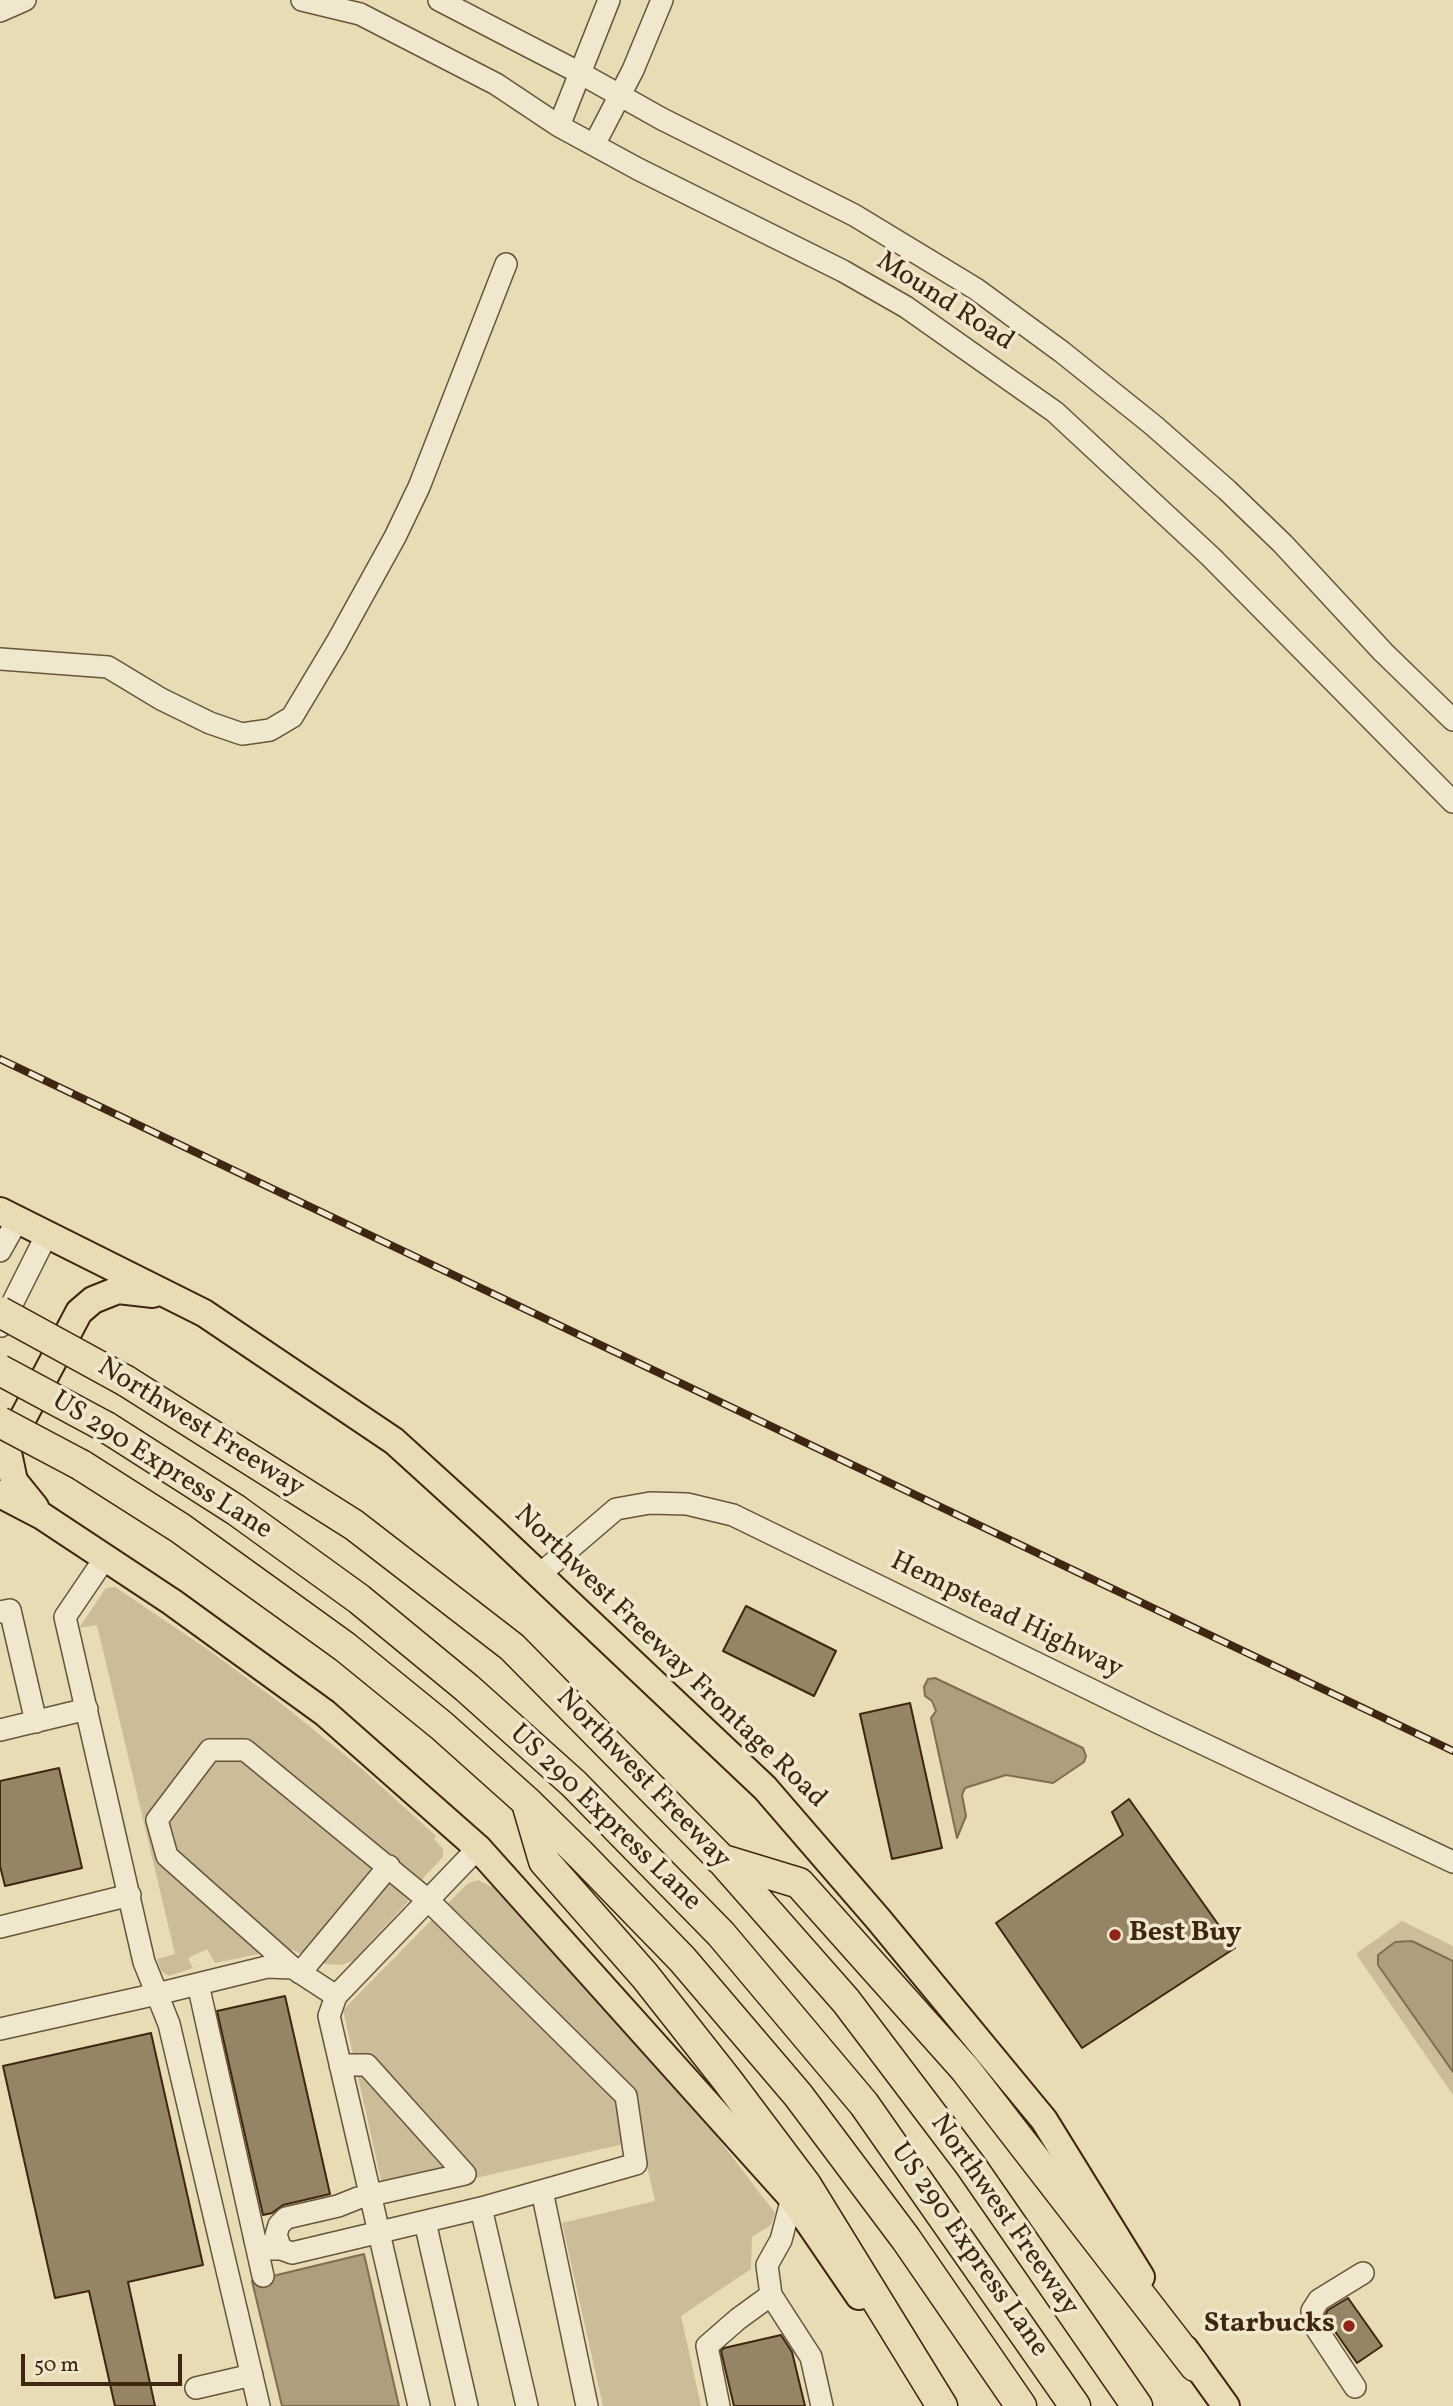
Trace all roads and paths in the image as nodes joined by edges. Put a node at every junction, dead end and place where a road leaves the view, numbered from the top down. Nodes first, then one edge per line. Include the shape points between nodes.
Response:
1 (25, 0) edge
2 (302, 0) edge
3 (439, 0) edge
4 (609, 0) edge
5 (662, 0) edge
6 (0, 11) edge
7 (580, 73) junction
8 (620, 94) junction
9 (559, 126) junction
10 (594, 145) junction
11 (506, 264) dead end
12 (0, 659) edge
13 (1453, 720) edge
14 (1453, 802) edge
15 (9, 1215) edge
16 (47, 1234) junction
17 (0, 1251) edge
18 (169, 1296) junction
19 (0, 1312) edge
20 (0, 1328) edge
21 (0, 1370) edge
22 (0, 1422) edge
23 (0, 1494) edge
24 (42, 1516) junction
25 (105, 1558) junction
26 (540, 1575) junction
27 (0, 1612) edge
28 (87, 1709) junction
29 (36, 1722) junction
30 (0, 1730) edge
31 (527, 1802) junction
32 (478, 1849) junction
33 (720, 1858) junction
34 (1453, 1862) edge
35 (389, 1866) junction
36 (130, 1895) junction
37 (429, 1901) junction
38 (0, 1927) edge
39 (296, 1970) junction
40 (198, 1984) junction
41 (157, 1994) junction
42 (336, 1996) junction
43 (0, 2029) edge
44 (340, 2065) junction
45 (542, 2191) junction
46 (371, 2196) junction
47 (792, 2198) junction
48 (481, 2208) junction
49 (425, 2222) junction
50 (379, 2233) junction
51 (255, 2241) junction
52 (281, 2249) junction
53 (1363, 2273) dead end
54 (263, 2276) dead end
55 (771, 2295) junction
56 (1195, 2365) junction
57 (252, 2375) junction
58 (1355, 2387) dead end
59 (196, 2388) dead end
60 (259, 2406) edge
61 (419, 2406) edge
62 (467, 2406) edge
63 (527, 2406) edge
64 (587, 2406) edge
65 (719, 2406) edge
66 (822, 2406) edge
67 (934, 2406) edge
68 (942, 2406) edge
69 (1021, 2406) edge
70 (1075, 2406) edge
71 (1137, 2406) edge
72 (1226, 2406) edge

1 - 6 street
2 - 9 street, Mound Road via 360,14 496,84
3 - 7 street, Mound Road
4 - 7 street
5 - 8 street
7 - 8 street, Mound Road
7 - 9 street
8 - 10 street
8 - 13 street, Mound Road via 854,215 976,289 1062,352 1227,490
9 - 10 street, Mound Road
10 - 14 street, Mound Road via 906,307 1055,412 1211,557
11 - 12 street via 419,487 292,717 270,730 242,733 161,699 108,667
15 - 16 main road, Northwest Freeway Frontage Road
15 - 17 street
16 - 18 main road, Northwest Freeway Frontage Road
16 - 20 street
18 - 24 main road via 118,1290 93,1300 79,1312 7,1447 14,1481
18 - 26 main road, Northwest Freeway Frontage Road via 204,1313 394,1441
19 - 33 highway, Northwest Freeway, bridge via 126,1381 354,1525 512,1647
21 - 70 highway, US 290 Express Lane, bridge via 106,1427 236,1510 359,1599 574,1784 721,1934 864,2104
22 - 31 highway, bridge via 81,1465 180,1528 311,1621 442,1726
23 - 24 main road
24 - 25 main road
25 - 28 street via 65,1617
25 - 32 main road via 325,1713
26 - 34 street, Hempstead Highway via 616,1509 650,1503 687,1504 733,1515
26 - 56 main road, Northwest Freeway Frontage Road via 765,1788 1044,2120
27 - 29 street via 10,1610
28 - 29 street
28 - 36 street
29 - 30 street
31 - 68 highway via 544,1861 653,1986 806,2185
31 - 69 highway via 634,1908 761,2049 876,2198
32 - 37 street
32 - 47 main road
33 - 56 highway via 799,1883 965,2069
33 - 71 highway, Northwest Freeway via 846,2001 971,2166
35 - 37 street
35 - 39 street
35 - 39 street via 245,1750 210,1750 157,1820 167,1856
36 - 38 street
36 - 41 street via 144,1962
37 - 42 street
37 - 45 street via 626,2096 636,2164
39 - 40 street via 267,1967
39 - 42 street
40 - 41 street
40 - 51 street
41 - 43 street
41 - 57 street via 169,2024
42 - 44 street via 329,2016
44 - 46 street
44 - 46 street via 367,2065 465,2175
45 - 48 street
45 - 64 street
46 - 50 street
46 - 52 street via 286,2218 276,2235
47 - 55 street via 781,2240 767,2264
47 - 67 main road
48 - 49 street
48 - 63 street
49 - 50 street
49 - 62 street
50 - 52 street via 292,2253
50 - 61 street
51 - 52 street via 267,2249
51 - 54 street
53 - 58 street via 1319,2300 1312,2312 1314,2325
55 - 65 street via 707,2346
55 - 66 street via 811,2357
56 - 72 main road, Northwest Freeway Frontage Road
57 - 59 street
57 - 60 street

